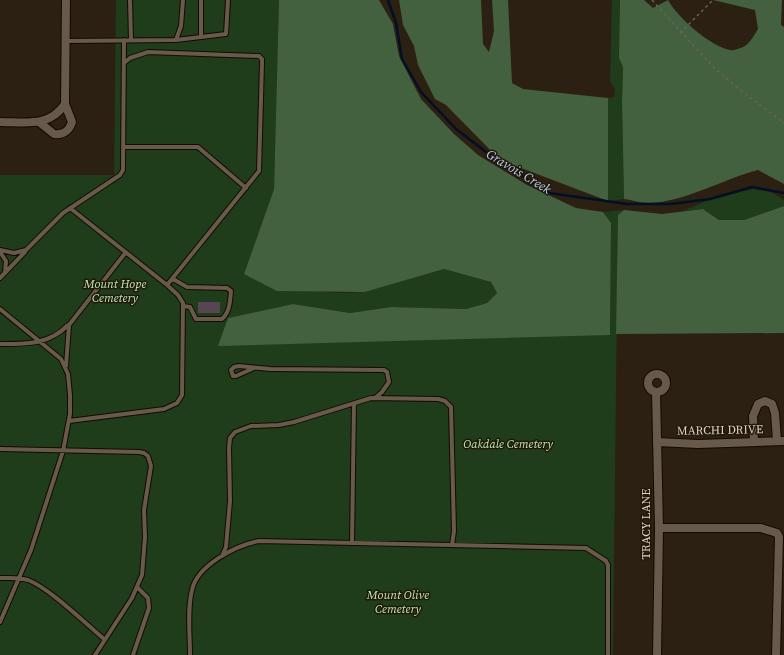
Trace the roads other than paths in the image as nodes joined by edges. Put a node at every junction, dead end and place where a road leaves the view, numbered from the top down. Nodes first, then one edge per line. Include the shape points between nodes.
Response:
1 (66, 0) edge
2 (130, 0) edge
3 (182, 0) edge
4 (201, 0) edge
5 (228, 0) edge
6 (201, 37) junction
7 (124, 40) junction
8 (131, 40) junction
9 (176, 40) junction
10 (66, 41) junction
11 (124, 63) junction
12 (64, 104) junction
13 (0, 122) edge
14 (39, 122) junction
15 (123, 147) junction
16 (246, 188) junction
17 (70, 208) junction
18 (26, 250) junction
19 (0, 251) edge
20 (126, 252) junction
21 (5, 273) junction
22 (0, 278) edge
23 (172, 279) junction
24 (167, 285) junction
25 (183, 306) junction
26 (0, 309) edge
27 (69, 325) junction
28 (41, 342) junction
29 (0, 344) edge
30 (66, 366) junction
31 (254, 368) junction
32 (656, 392) dead end
33 (375, 398) junction
34 (354, 404) junction
35 (69, 421) junction
36 (780, 441) edge
37 (657, 442) junction
38 (754, 442) junction
39 (0, 449) edge
40 (63, 451) junction
41 (659, 528) junction
42 (352, 543) junction
43 (452, 545) junction
44 (222, 556) junction
45 (0, 578) edge
46 (20, 578) junction
47 (138, 588) junction
48 (0, 622) edge
49 (104, 639) junction
50 (95, 655) edge
51 (133, 655) edge
52 (190, 655) edge
53 (608, 655) edge
54 (657, 655) edge
55 (776, 655) edge

1 - 10 street
2 - 8 lane
3 - 9 lane via 183,17
4 - 6 lane
5 - 6 lane via 226,34
6 - 9 lane
7 - 8 lane
7 - 10 lane
7 - 11 lane
8 - 9 lane
10 - 12 street
11 - 15 lane
11 - 16 lane via 130,58 148,52 259,56 262,59 260,164 259,171
12 - 14 street via 51,118
12 - 14 street via 72,122 70,129 65,133 54,134
13 - 14 street
15 - 16 lane via 198,147
15 - 17 lane via 120,175
16 - 23 lane
17 - 18 lane via 52,222
17 - 20 lane
18 - 19 lane via 14,253
18 - 21 lane
19 - 21 lane via 6,261
20 - 24 lane
20 - 27 lane
21 - 22 lane
23 - 24 lane
23 - 25 lane via 187,287 228,288 232,292 226,316 222,319 196,319 190,307
24 - 25 lane via 178,295
25 - 35 lane via 182,394 177,404 164,409
26 - 28 lane
27 - 28 lane via 56,336
27 - 30 lane
28 - 29 lane
28 - 30 lane
30 - 35 lane via 70,395
31 - 31 lane via 234,366 230,370 233,376 236,376
31 - 33 lane via 384,370 389,382
32 - 37 street, TRACY LANE
33 - 34 lane
33 - 43 lane via 438,399 451,407 454,531
34 - 42 lane
34 - 44 lane via 294,422 251,426 235,432 230,438 230,501 226,547
35 - 40 lane
36 - 38 street, MARCHI DRIVE
36 - 38 street via 772,404 765,401 758,404 754,411
37 - 38 street, MARCHI DRIVE
37 - 41 street, TRACY LANE
39 - 40 lane
40 - 46 lane
40 - 47 lane via 139,452 148,456 151,466 144,510 144,561
41 - 54 street, TRACY LANE
41 - 55 street via 761,528 777,533 779,537
42 - 43 lane
42 - 44 lane via 259,541 245,544
43 - 53 lane via 580,547 600,556 608,565
44 - 52 lane via 205,570 193,585
45 - 46 lane
46 - 48 lane
46 - 49 lane via 34,583 47,592
47 - 49 lane
47 - 51 lane via 148,598 149,608
49 - 50 lane

